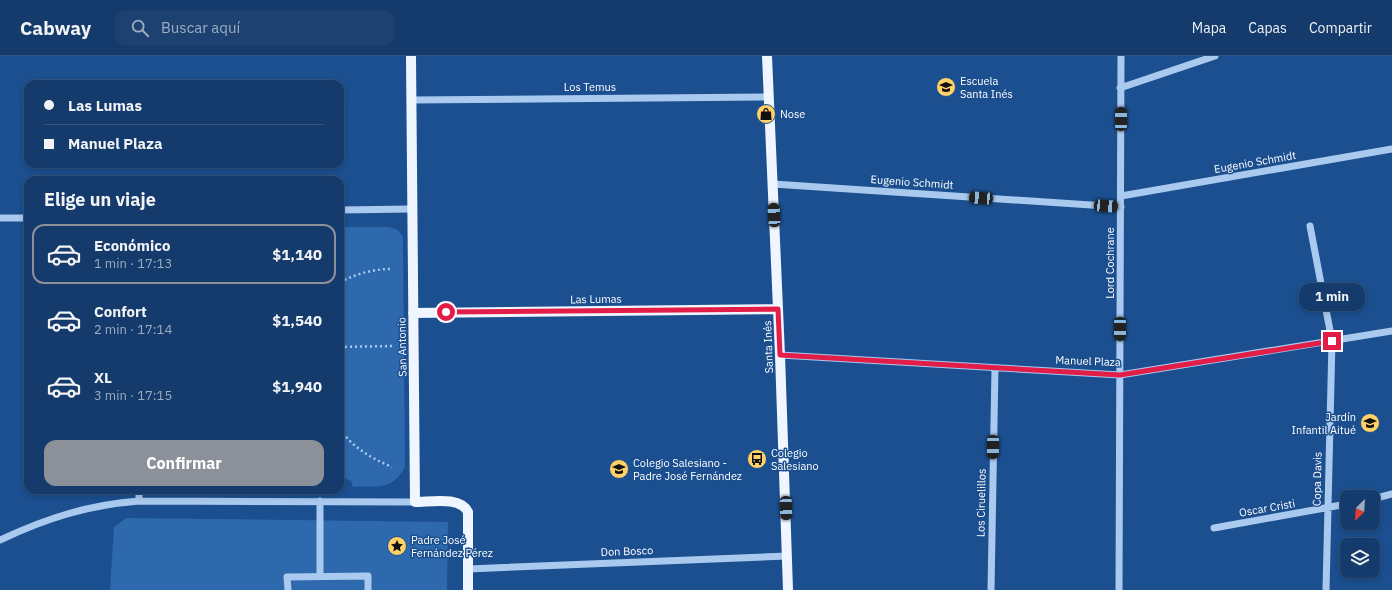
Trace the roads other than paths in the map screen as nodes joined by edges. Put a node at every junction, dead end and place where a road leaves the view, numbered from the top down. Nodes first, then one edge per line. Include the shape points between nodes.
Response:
1 (411, 56) edge
2 (767, 56) edge
3 (1120, 56) edge
4 (1215, 56) edge
5 (1120, 88) junction
6 (769, 97) junction
7 (412, 100) junction
8 (1392, 149) edge
9 (773, 184) junction
10 (1121, 196) junction
11 (1121, 207) junction
12 (412, 209) junction
13 (344, 210) edge
14 (0, 218) edge
15 (24, 218) edge
16 (1310, 226) dead end
17 (778, 309) junction
18 (413, 313) junction
19 (1392, 331) edge
20 (1332, 341) junction
21 (780, 355) junction
22 (995, 368) junction
23 (1120, 375) junction
24 (139, 494) edge
25 (1392, 494) edge
26 (1380, 497) edge
27 (139, 501) junction
28 (320, 502) junction
29 (415, 502) junction
30 (1340, 506) edge
31 (1328, 509) junction
32 (1214, 528) dead end
33 (0, 540) edge
34 (787, 556) junction
35 (468, 570) junction
36 (320, 576) junction
37 (288, 590) edge
38 (368, 590) edge
39 (468, 590) edge
40 (788, 590) edge
41 (991, 590) edge
42 (1120, 590) edge
43 (1326, 590) edge

1 - 7 main road, San Antonio
2 - 6 main road, Santa Inés
3 - 5 street, Lord Cochrane
4 - 5 street
5 - 10 street, Lord Cochrane
6 - 7 street, Los Temus
6 - 9 main road, Santa Inés
7 - 12 main road, San Antonio
8 - 10 street, Eugenio Schmidt
9 - 11 street, Eugenio Schmidt
9 - 17 main road, Santa Inés
10 - 11 street, Lord Cochrane
11 - 23 street, Lord Cochrane
12 - 13 street
12 - 18 main road, San Antonio
14 - 15 street
16 - 20 street, Copa Davis
17 - 18 main road, Las Lumas
17 - 21 main road, Santa Inés
18 - 29 main road, San Antonio
19 - 20 street, Manuel Plaza
20 - 23 street, Manuel Plaza
20 - 31 street, Copa Davis
21 - 22 street, Manuel Plaza
21 - 34 main road, Santa Inés
22 - 23 street, Manuel Plaza
22 - 41 street, Los Ciruelillos
23 - 42 street, Lord Cochrane
24 - 27 street
25 - 26 street
27 - 28 street
27 - 33 street via 80,509 53,517
28 - 29 street
28 - 36 street
29 - 35 main road via 455,502 466,507
30 - 31 street, Oscar Cristi
31 - 32 street, Oscar Cristi
31 - 43 street, Copa Davis
34 - 35 street, Don Bosco
34 - 40 main road, Santa Inés
35 - 39 main road
36 - 37 street via 287,577
36 - 38 street via 368,576

